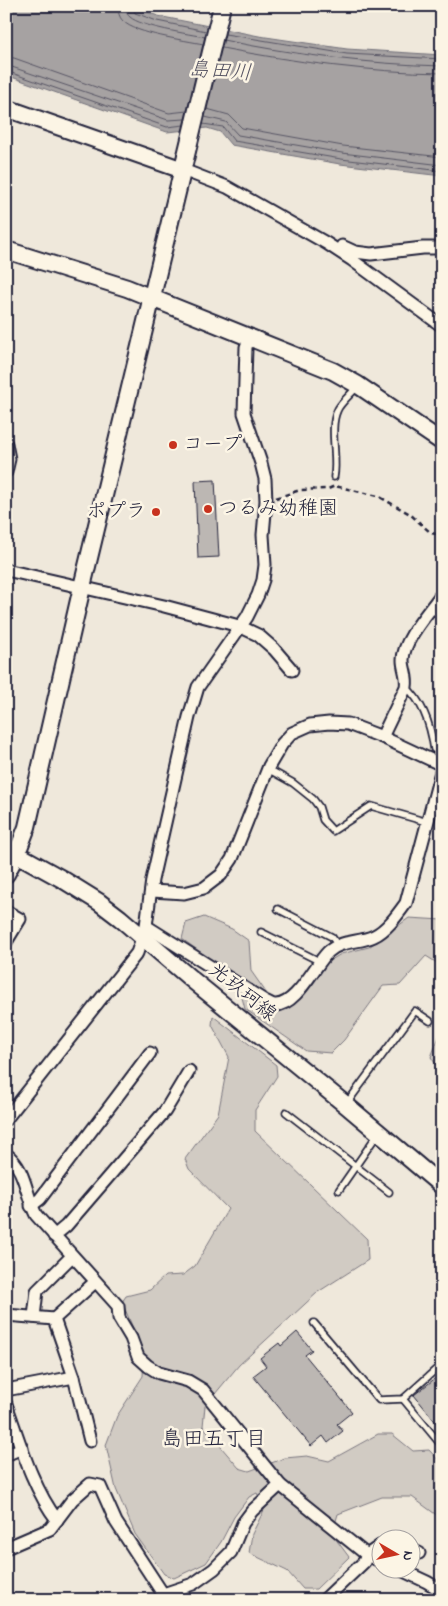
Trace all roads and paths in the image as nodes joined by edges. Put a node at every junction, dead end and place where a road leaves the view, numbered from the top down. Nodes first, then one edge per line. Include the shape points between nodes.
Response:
1 (222, 6) edge
2 (6, 108) edge
3 (184, 164) junction
4 (326, 243) junction
5 (442, 248) edge
6 (6, 250) edge
7 (151, 297) junction
8 (442, 326) edge
9 (250, 337) junction
10 (358, 385) junction
11 (442, 442) edge
12 (6, 444) edge
13 (6, 472) edge
14 (334, 477) dead end
15 (266, 501) junction
16 (442, 535) edge
17 (6, 570) edge
18 (82, 587) junction
19 (440, 596) dead end
20 (431, 609) junction
21 (442, 617) edge
22 (240, 626) junction
23 (292, 670) dead end
24 (406, 687) junction
25 (382, 737) junction
26 (434, 749) dead end
27 (442, 766) edge
28 (268, 769) junction
29 (428, 822) junction
30 (12, 851) edge
31 (6, 874) edge
32 (152, 892) junction
33 (278, 909) dead end
34 (6, 911) edge
35 (145, 931) junction
36 (261, 932) dead end
37 (6, 942) edge
38 (338, 946) junction
39 (319, 961) junction
40 (430, 1021) dead end
41 (150, 1053) dead end
42 (189, 1071) dead end
43 (346, 1104) junction
44 (286, 1112) dead end
45 (6, 1119) edge
46 (378, 1133) junction
47 (6, 1154) edge
48 (356, 1166) junction
49 (440, 1181) edge
50 (340, 1190) dead end
51 (389, 1192) dead end
52 (31, 1206) junction
53 (54, 1236) junction
54 (72, 1256) junction
55 (95, 1282) junction
56 (6, 1315) edge
57 (34, 1317) junction
58 (54, 1319) junction
59 (314, 1324) dead end
60 (442, 1364) edge
61 (74, 1377) junction
62 (6, 1390) edge
63 (402, 1399) junction
64 (6, 1404) edge
65 (90, 1441) dead end
66 (442, 1446) edge
67 (22, 1448) junction
68 (6, 1455) edge
69 (280, 1485) junction
70 (57, 1520) junction
71 (6, 1548) edge
72 (370, 1553) edge
73 (367, 1555) junction
74 (370, 1556) edge
75 (418, 1578) edge
76 (442, 1591) edge
77 (324, 1600) edge

1 - 3 street
2 - 3 street
3 - 4 street
3 - 7 street
4 - 5 street via 371,254
4 - 8 street
6 - 7 street
7 - 9 street
7 - 18 street
9 - 10 street via 333,371
9 - 15 street via 246,346 244,413 261,463
10 - 11 street
10 - 14 lane via 337,410
12 - 13 street via 9,458
15 - 16 path via 300,490 335,486 378,496 410,514 431,533
15 - 22 street via 262,580 255,602
17 - 18 street
18 - 22 street
18 - 30 street via 26,827
19 - 20 street
20 - 21 lane
20 - 24 street via 404,653
22 - 23 street via 258,635
22 - 32 street via 198,687 154,871
24 - 25 street
24 - 26 lane via 414,693 432,730
25 - 27 street
25 - 28 street via 348,724 310,725 292,733
27 - 29 street
28 - 29 lane via 313,799 323,820 333,831 371,806
28 - 32 street via 232,859 221,875 204,888 184,893
29 - 38 street via 406,903 376,935
30 - 31 street
30 - 35 street, 光玖珂線
32 - 35 street
33 - 38 lane via 332,937
34 - 37 street via 20,920
35 - 39 street via 273,1005 294,997
35 - 43 street, 光玖珂線 via 190,978
35 - 45 street via 137,953
36 - 39 lane
38 - 39 street
40 - 43 lane via 415,1011
41 - 52 street via 40,1199
42 - 53 street via 165,1111
43 - 46 street, 光玖珂線
44 - 48 lane
46 - 48 lane
46 - 49 street, 光玖珂線
47 - 52 street via 22,1171
48 - 50 lane
48 - 51 lane
52 - 53 street
53 - 54 street
54 - 55 street
54 - 57 street via 37,1291
55 - 58 street
55 - 69 street via 118,1306 119,1318 138,1357 159,1373 188,1381 204,1390
56 - 57 street
57 - 58 street
58 - 61 street
59 - 63 lane via 379,1400
60 - 63 lane
61 - 62 street
61 - 65 street
63 - 66 lane
64 - 67 street
67 - 68 street
67 - 70 street via 45,1504
69 - 70 street via 252,1511 243,1523 231,1552 214,1570 192,1584 163,1594 116,1522 100,1486 90,1484
69 - 73 street
70 - 71 street via 50,1529
72 - 73 street
73 - 74 street
73 - 77 street via 364,1562
75 - 76 street

